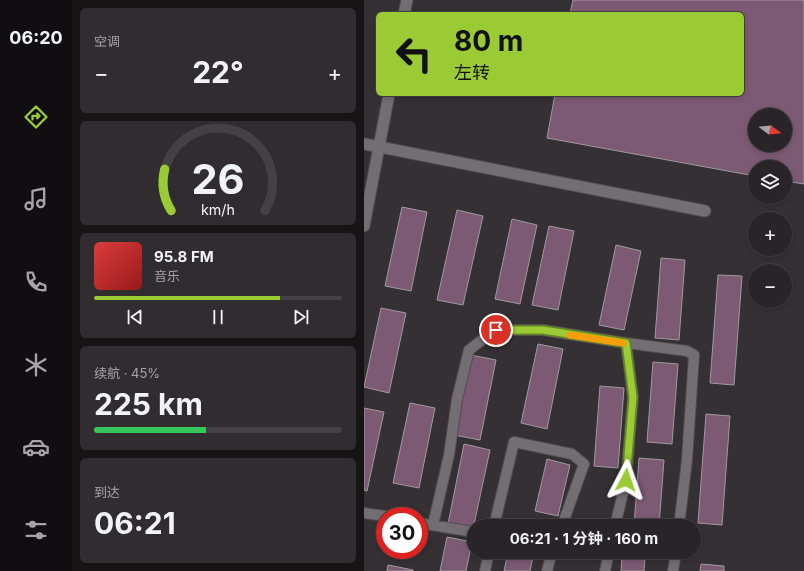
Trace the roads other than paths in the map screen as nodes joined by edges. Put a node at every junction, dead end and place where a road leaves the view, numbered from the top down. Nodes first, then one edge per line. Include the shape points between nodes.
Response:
1 (407, 0) edge
2 (404, 12) edge
3 (389, 96) edge
4 (364, 144) edge
5 (379, 147) junction
6 (705, 211) dead end
7 (364, 226) edge
8 (626, 343) junction
9 (364, 513) edge
10 (376, 515) edge
11 (496, 519) edge
12 (564, 519) edge
13 (617, 519) edge
14 (680, 519) edge
15 (428, 524) edge
16 (433, 525) junction
17 (467, 531) edge
18 (488, 559) edge
19 (550, 559) edge
20 (608, 559) edge
21 (675, 559) edge
22 (485, 571) edge
23 (547, 571) edge
24 (605, 571) edge
25 (673, 571) edge

1 - 2 street
3 - 5 street
4 - 5 street
5 - 6 street
5 - 7 street
8 - 13 street via 633,397 626,480
8 - 14 street via 687,351 694,355 687,460
8 - 16 street via 543,330 496,330 469,350
9 - 10 street
11 - 12 street via 514,442 572,454 584,464
15 - 16 street
16 - 17 street
18 - 22 street
19 - 23 street
20 - 24 street
21 - 25 street

